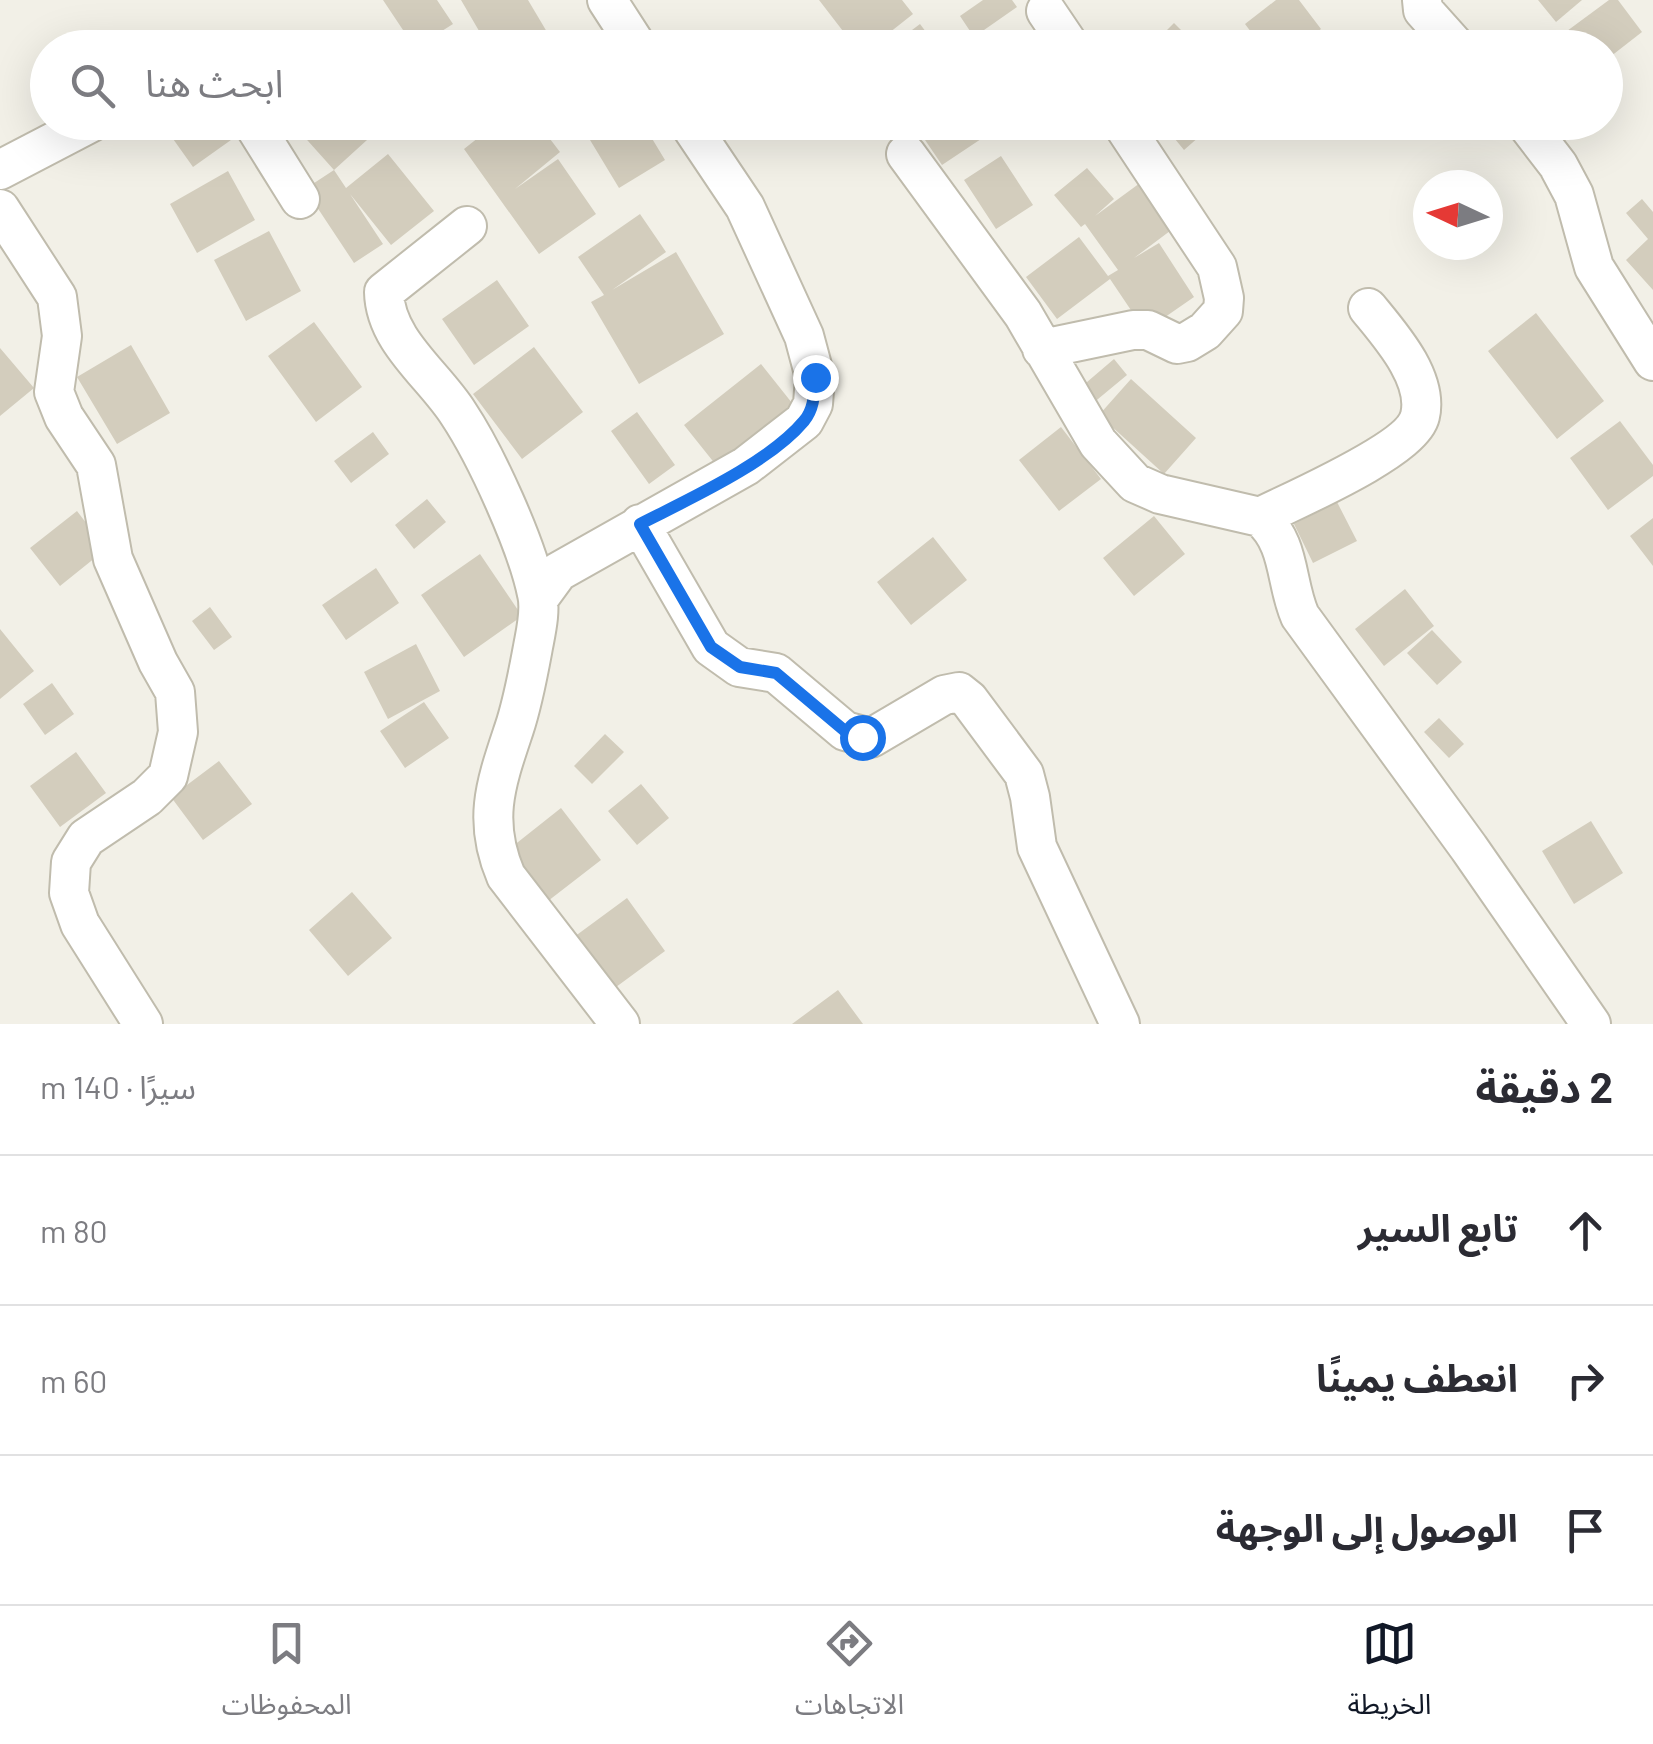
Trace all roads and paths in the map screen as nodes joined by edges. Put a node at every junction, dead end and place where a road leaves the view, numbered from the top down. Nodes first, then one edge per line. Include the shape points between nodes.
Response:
1 (607, 0) edge
2 (1422, 0) edge
3 (1046, 11) dead end
4 (626, 30) edge
5 (1058, 30) edge
6 (1441, 30) edge
7 (58, 140) edge
8 (263, 140) edge
9 (700, 140) edge
10 (1133, 140) edge
11 (1539, 140) edge
12 (906, 154) dead end
13 (0, 170) edge
14 (300, 199) dead end
15 (0, 209) edge
16 (467, 226) dead end
17 (1368, 308) dead end
18 (1042, 349) junction
19 (1653, 361) edge
20 (1260, 517) junction
21 (640, 524) junction
22 (539, 598) junction
23 (143, 1024) edge
24 (620, 1024) edge
25 (1120, 1024) edge
26 (1591, 1024) edge

1 - 4 street
2 - 6 street
3 - 5 street
7 - 13 street
8 - 14 street
9 - 21 street via 745,207 804,336 814,404 804,420 746,466
10 - 18 street via 1218,266 1223,311 1188,342 1133,330
11 - 19 street via 1574,195 1594,267
12 - 18 street
15 - 23 street via 57,296 62,336 54,392 96,465 113,559 175,692 178,732 168,776 86,838 71,862 68,893
16 - 22 street via 384,292 384,310 481,454
17 - 20 street via 1405,354 1421,398 1420,418 1388,451
18 - 20 street via 1098,443 1135,483
20 - 26 street via 1286,554 1300,616
21 - 22 street via 558,572
21 - 25 street via 711,647 740,667 776,673 845,731 871,738 944,695 959,692 969,700 1024,774 1036,847
22 - 24 street via 527,680 498,773 494,837 506,876

